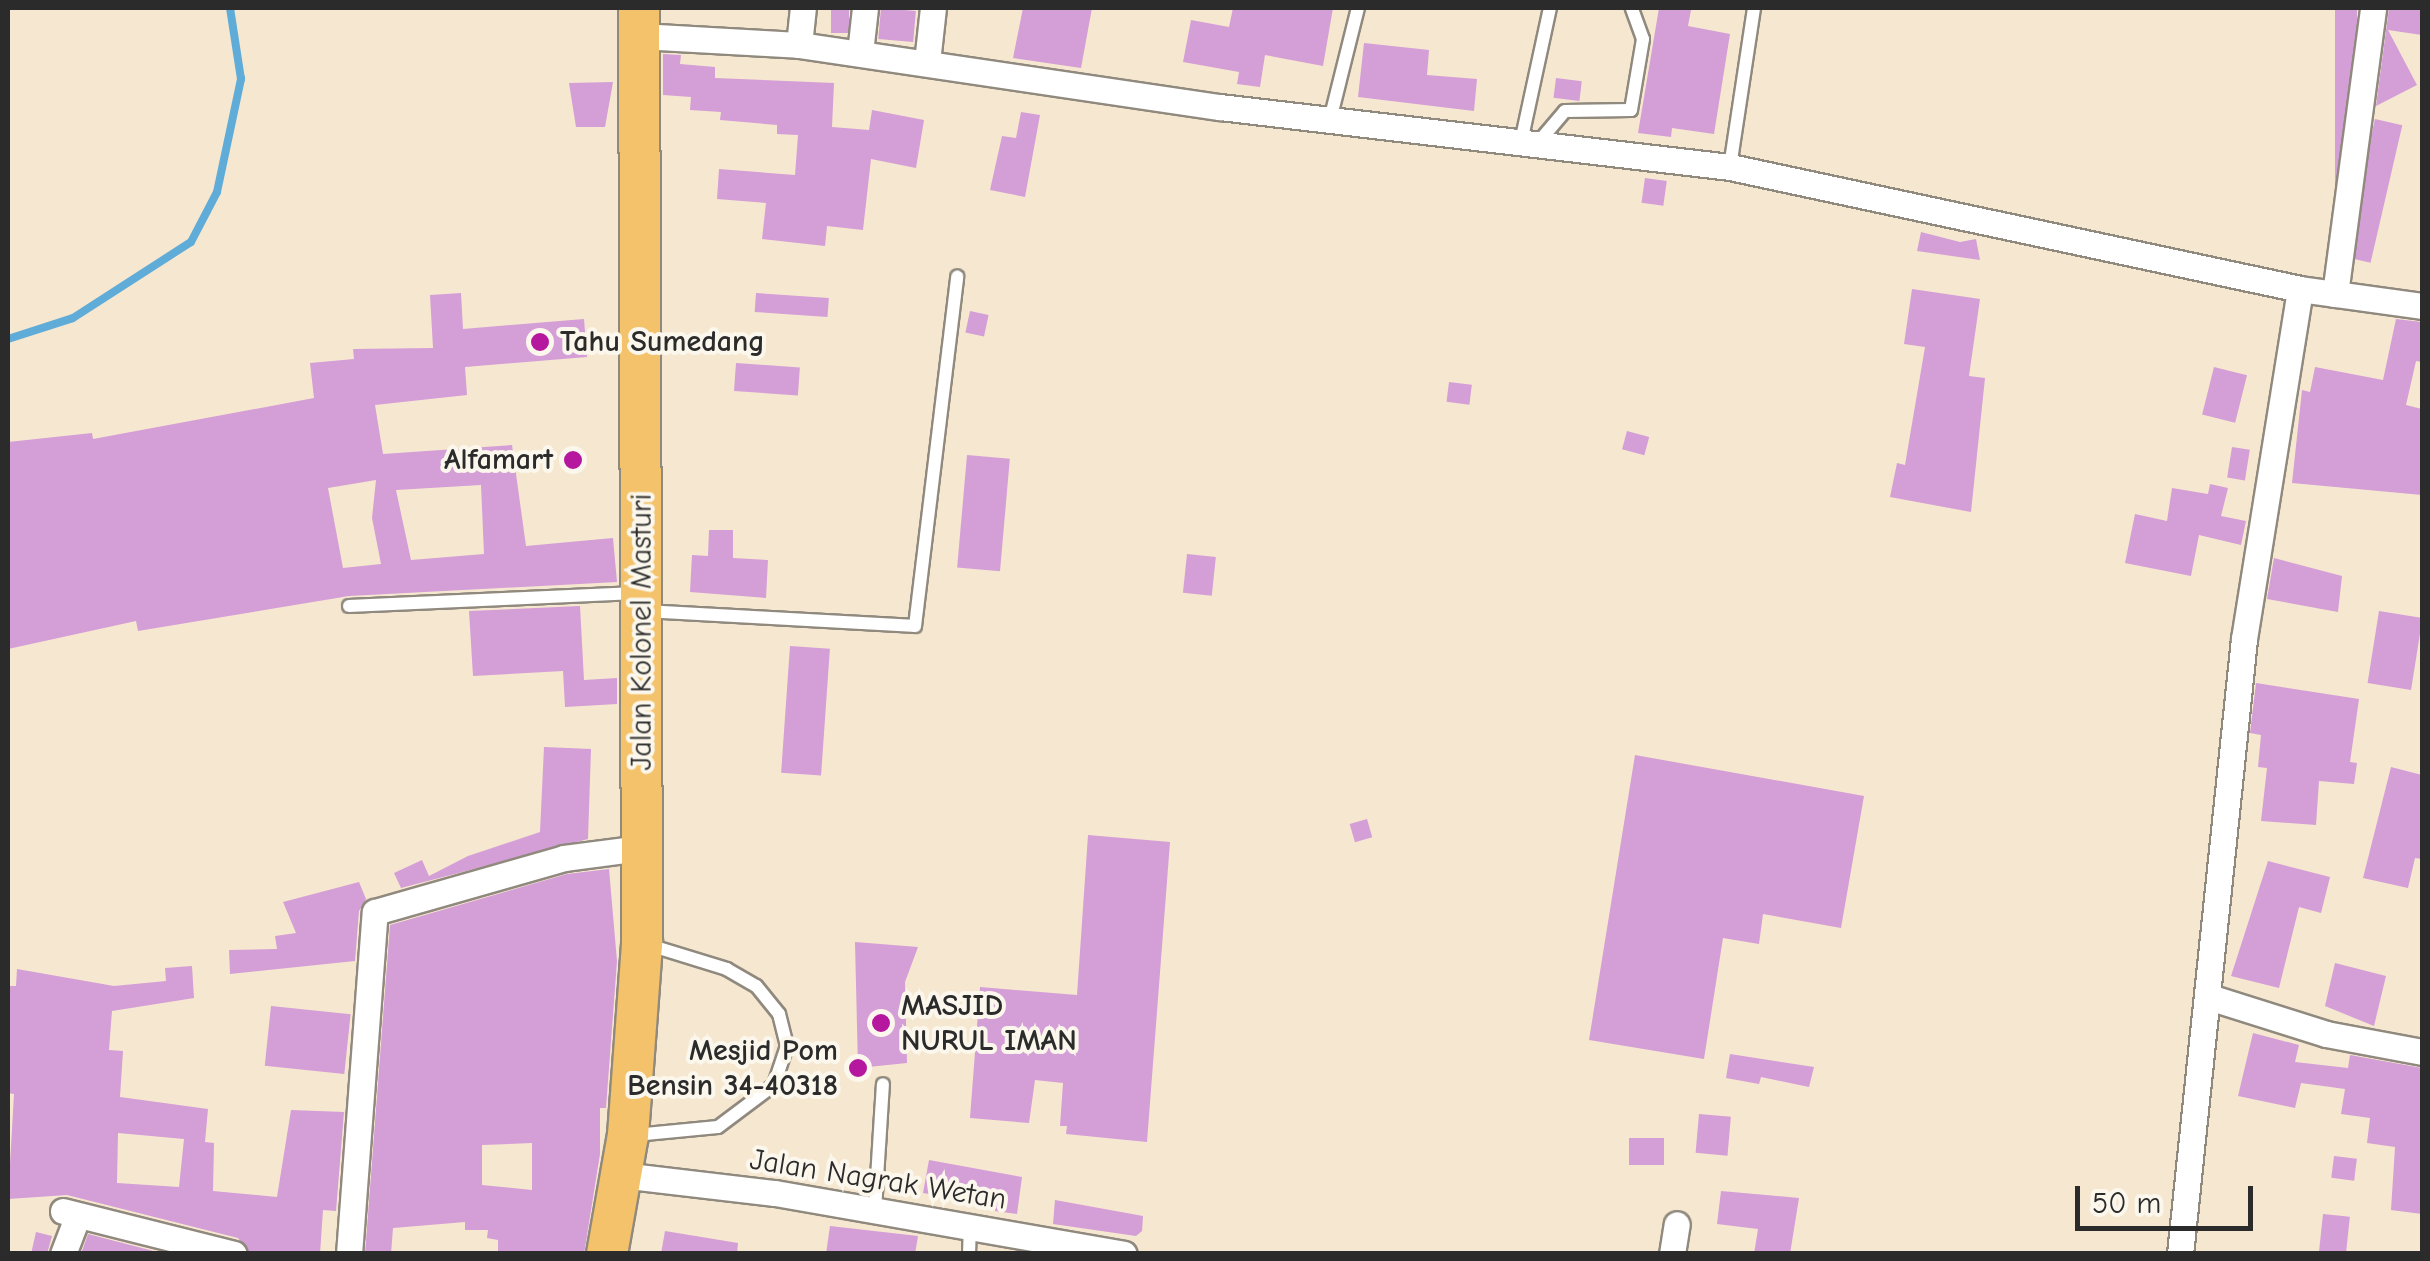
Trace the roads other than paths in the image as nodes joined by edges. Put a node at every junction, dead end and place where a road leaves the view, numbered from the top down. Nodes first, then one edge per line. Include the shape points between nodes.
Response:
1 (803, 8) edge
2 (865, 8) edge
3 (933, 8) edge
4 (1358, 8) edge
5 (1550, 8) edge
6 (1632, 8) edge
7 (1754, 8) edge
8 (2373, 8) edge
9 (639, 22) edge
10 (800, 44) junction
11 (860, 53) junction
12 (927, 62) junction
13 (1331, 116) junction
14 (1529, 143) junction
15 (1730, 167) junction
16 (957, 276) dead end
17 (2300, 289) junction
18 (2335, 294) junction
19 (2422, 306) edge
20 (643, 602) junction
21 (349, 606) dead end
22 (642, 848) junction
23 (642, 944) junction
24 (2210, 997) junction
25 (2422, 1052) edge
26 (883, 1084) dead end
27 (628, 1135) junction
28 (621, 1175) junction
29 (874, 1213) junction
30 (1676, 1224) dead end
31 (970, 1241) edge
32 (63, 1254) edge
33 (234, 1254) edge
34 (349, 1254) edge
35 (607, 1254) edge
36 (1124, 1254) edge
37 (1672, 1254) edge
38 (2180, 1254) edge

1 - 10 street
2 - 11 street
3 - 12 street
4 - 13 lane
5 - 14 lane
6 - 14 lane via 1643,39 1631,110 1565,112
7 - 15 lane
8 - 18 street
9 - 10 street
9 - 20 main road, Jalan Kolonel Masturi
10 - 11 street
11 - 12 street
12 - 13 street via 1220,107
13 - 14 street
14 - 15 street
15 - 17 street
16 - 20 lane via 915,626
17 - 18 street
17 - 24 street via 2244,638
18 - 19 street
20 - 21 lane
20 - 22 main road, Jalan Kolonel Masturi
22 - 23 main road, Jalan Kolonel Masturi
22 - 34 street via 564,858 375,912
23 - 27 main road, Jalan Kolonel Masturi
23 - 27 lane via 670,948 756,986 779,1014 787,1046 774,1085 718,1127
24 - 25 street via 2326,1034
24 - 38 street
26 - 29 lane
27 - 28 main road, Jalan Kolonel Masturi
28 - 29 street, Jalan Nagrak Wetan via 775,1193
28 - 35 main road, Jalan Kolonel Masturi
29 - 31 street, Jalan Nagrak Wetan
30 - 37 street
31 - 36 street, Jalan Nagrak Wetan
32 - 33 street via 70,1214

